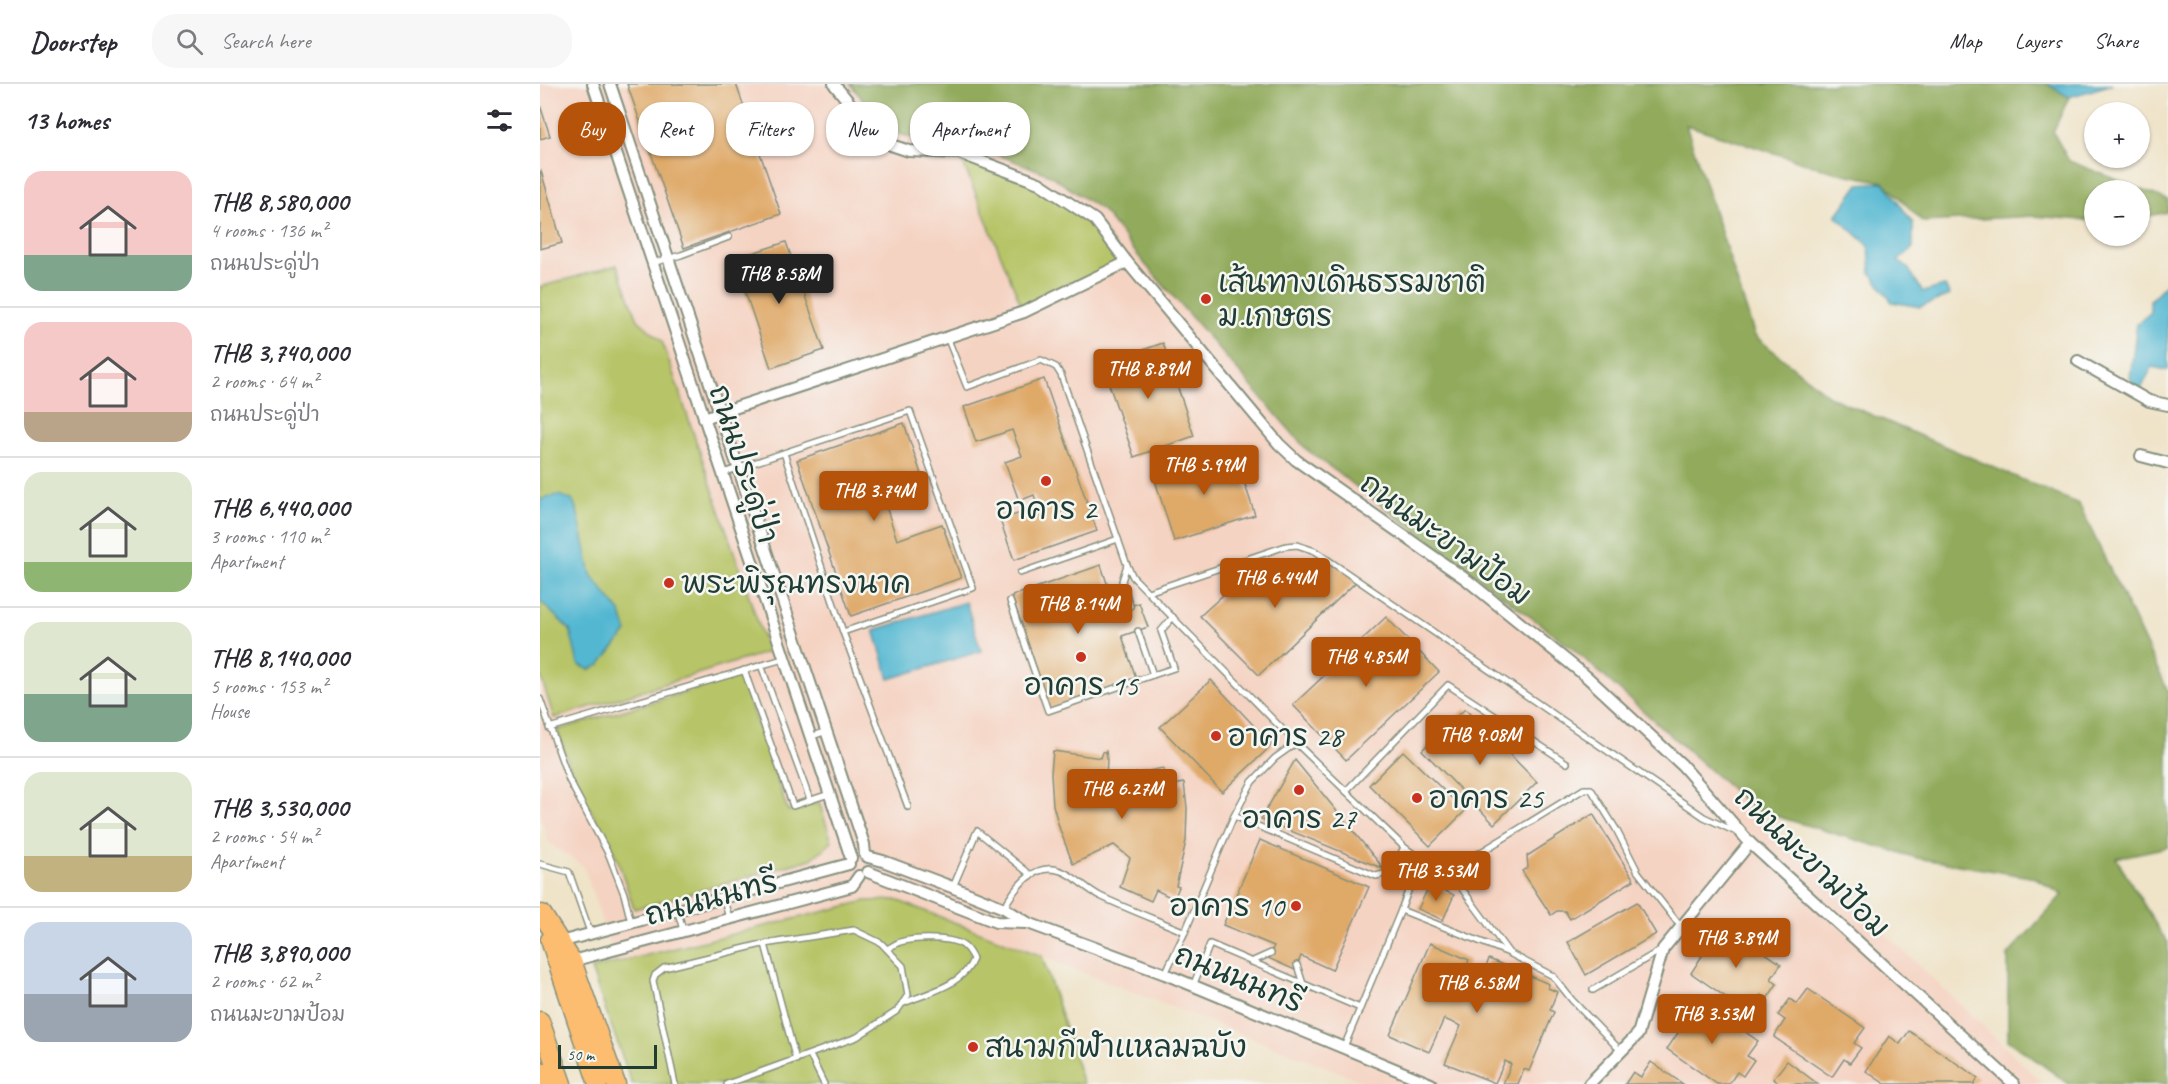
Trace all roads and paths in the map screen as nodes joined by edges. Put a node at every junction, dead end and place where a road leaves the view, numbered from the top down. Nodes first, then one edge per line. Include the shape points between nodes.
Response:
1 (593, 84) edge
2 (610, 84) edge
3 (834, 84) edge
4 (729, 237) dead end
5 (667, 259) junction
6 (1127, 262) junction
7 (652, 263) junction
8 (947, 337) junction
9 (2078, 361) dead end
10 (2168, 405) edge
11 (718, 413) junction
12 (704, 418) junction
13 (783, 453) junction
14 (2141, 456) dead end
15 (2168, 463) edge
16 (738, 468) junction
17 (722, 473) junction
18 (1118, 539) junction
19 (1127, 565) junction
20 (1020, 573) dead end
21 (1148, 592) junction
22 (1010, 601) dead end
23 (1130, 606) dead end
24 (1173, 617) junction
25 (1138, 631) dead end
26 (843, 632) junction
27 (783, 659) junction
28 (761, 665) junction
29 (744, 670) junction
30 (1153, 675) junction
31 (540, 699) edge
32 (549, 728) junction
33 (827, 731) junction
34 (810, 737) junction
35 (1296, 743) junction
36 (1567, 763) dead end
37 (1346, 791) junction
38 (829, 794) junction
39 (810, 800) junction
40 (908, 807) dead end
41 (1234, 816) junction
42 (1747, 839) junction
43 (1404, 848) junction
44 (866, 856) junction
45 (1420, 859) junction
46 (850, 861) junction
47 (540, 864) edge
48 (1446, 867) junction
49 (864, 874) junction
50 (1031, 875) junction
51 (952, 887) junction
52 (724, 900) junction
53 (1004, 908) junction
54 (1401, 910) junction
55 (541, 911) edge
56 (678, 912) junction
57 (729, 918) junction
58 (1028, 923) junction
59 (632, 924) junction
60 (1681, 928) junction
61 (683, 930) junction
62 (1185, 932) junction
63 (591, 935) junction
64 (560, 942) junction
65 (765, 944) junction
66 (887, 949) junction
67 (1663, 949) junction
68 (1271, 953) dead end
69 (1509, 953) junction
70 (572, 961) junction
71 (1251, 962) junction
72 (1297, 965) dead end
73 (1165, 974) junction
74 (1303, 984) junction
75 (1193, 986) junction
76 (1593, 990) dead end
77 (902, 1003) junction
78 (1359, 1008) junction
79 (540, 1021) edge
80 (1344, 1047) junction
81 (1622, 1052) junction
82 (810, 1055) junction
83 (796, 1060) junction
84 (540, 1071) edge
85 (544, 1084) edge
86 (562, 1084) edge
87 (598, 1084) edge
88 (616, 1084) edge
89 (675, 1084) edge
90 (727, 1084) edge
91 (824, 1084) edge
92 (1431, 1084) edge
93 (1589, 1084) edge
94 (2014, 1084) edge

1 - 7 street, ถนนประดู่ป่า
2 - 5 street, ถนนประดู่ป่า
3 - 6 street, ถนนมะขามป้อม via 864,122 891,145 909,151 959,153 1039,183 1095,220
4 - 5 lane
5 - 7 lane
5 - 11 street, ถนนประดู่ป่า
6 - 8 street via 1023,312
6 - 42 street, ถนนมะขามป้อม via 1288,452 1467,580 1587,677 1682,765
7 - 12 street, ถนนประดู่ป่า
8 - 11 street
8 - 18 lane via 967,387 1041,360 1056,367
9 - 10 street via 2149,401
11 - 12 street
11 - 16 street, ถนนประดู่ป่า
12 - 17 street, ถนนประดู่ป่า
13 - 16 lane
13 - 26 lane
13 - 26 lane via 910,411 973,588
14 - 15 street
16 - 17 lane
16 - 33 street, ถนนประดู่ป่า
17 - 27 street, ถนนประดู่ป่า
18 - 19 lane
18 - 20 lane
19 - 21 lane
19 - 23 lane via 1122,581
21 - 24 lane
21 - 42 lane via 1286,546 1316,551 1704,817
22 - 30 lane via 1048,711
24 - 30 lane via 1161,631 1174,668
24 - 35 lane
25 - 30 lane
26 - 40 lane
27 - 28 lane
27 - 34 street, ถนนประดู่ป่า
28 - 29 lane
28 - 39 lane
29 - 32 lane
29 - 39 lane via 793,806
31 - 32 lane
32 - 59 lane via 569,780 609,855
33 - 34 lane
33 - 44 street, ถนนประดู่ป่า
34 - 38 street, ถนนประดู่ป่า
35 - 37 lane
35 - 41 lane via 1275,758 1252,783
36 - 37 lane via 1448,685
37 - 43 lane
38 - 39 lane
38 - 46 street, ถนนประดู่ป่า
41 - 43 lane via 1376,876 1392,872
41 - 62 lane
42 - 60 street
42 - 94 street, ถนนมะขามป้อม
43 - 45 lane
44 - 46 street via 856,855
44 - 49 street via 871,863
44 - 51 street, ถนนนนทรี
45 - 48 lane
45 - 54 lane
46 - 49 street via 851,871
46 - 52 street, ถนนนนทรี
47 - 63 lane via 569,872
48 - 60 lane via 1460,865 1589,788 1638,872
48 - 69 lane
49 - 57 street, ถนนนนทรี via 852,886
49 - 58 street, ถนนนนทรี via 996,922
50 - 51 lane via 977,831
50 - 53 lane via 1016,888
50 - 62 lane via 1060,871 1099,895
51 - 53 street, ถนนนนทรี
52 - 56 street, ถนนนนทรี
52 - 57 lane
53 - 58 street, ถนนนนทรี
54 - 69 lane
54 - 78 lane
55 - 64 highway
55 - 87 highway
56 - 59 street, ถนนนนทรี
56 - 61 lane
57 - 61 street, ถนนนนทรี
58 - 73 street, ถนนนนทรี
59 - 63 street, ถนนนนทรี
60 - 67 street
61 - 70 street, ถนนนนทรี
62 - 73 lane
63 - 64 street, ถนนนนทรี
64 - 70 highway
65 - 66 lane via 854,930
65 - 83 lane
65 - 89 lane via 664,968 655,975 653,981
66 - 77 lane via 903,966 908,995
66 - 77 lane via 912,940 954,941 965,946 973,959 959,979
67 - 76 lane
67 - 81 street via 1638,1034
68 - 71 lane
69 - 81 lane via 1553,976
70 - 88 highway
71 - 74 lane
71 - 75 lane via 1210,944
72 - 74 lane
73 - 75 street, ถนนนนทรี
74 - 78 lane
75 - 80 street, ถนนนนทรี
77 - 82 lane via 897,1011 857,1037
78 - 80 lane
79 - 86 highway
80 - 92 street, ถนนนนทรี
81 - 93 street
82 - 83 lane
82 - 91 lane
83 - 90 lane
84 - 85 highway

